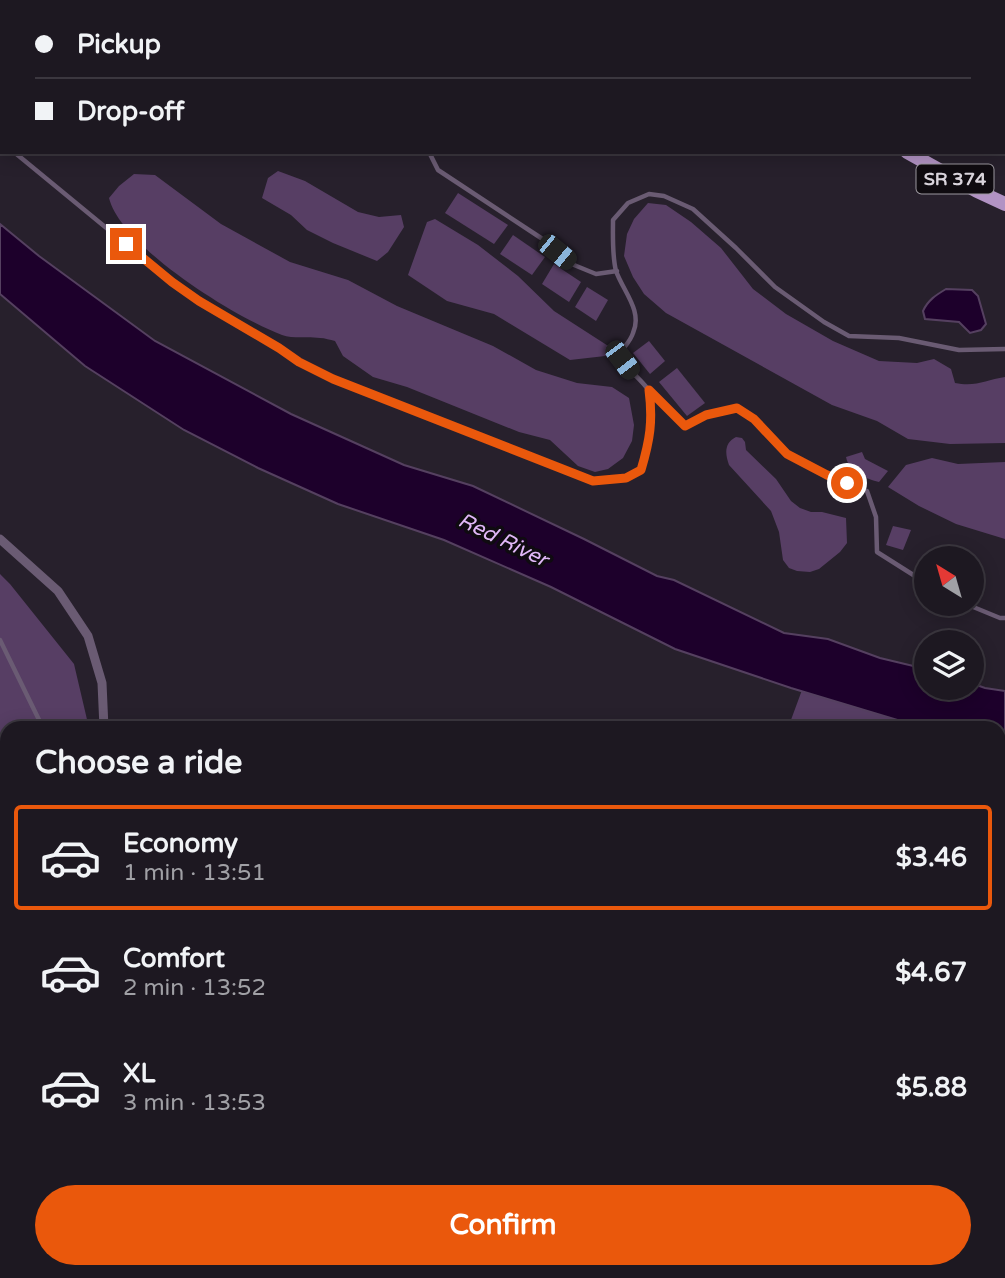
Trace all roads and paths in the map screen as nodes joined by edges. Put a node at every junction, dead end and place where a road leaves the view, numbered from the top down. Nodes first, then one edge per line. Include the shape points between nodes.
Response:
1 (15, 154) edge
2 (430, 154) edge
3 (911, 154) edge
4 (1005, 204) edge
5 (617, 271) junction
6 (1005, 349) edge
7 (649, 390) junction
8 (0, 539) edge
9 (914, 575) edge
10 (984, 611) edge
11 (1005, 618) edge
12 (0, 640) edge
13 (40, 721) edge
14 (104, 721) edge

1 - 7 lane via 172,282 299,362 593,481 626,478 641,470 652,413
2 - 5 lane via 438,170 574,265 596,274
3 - 4 main road, SR 374
5 - 6 lane via 613,220 628,202 649,194 664,196 693,209 775,287 849,335 899,338 959,350
5 - 7 lane via 637,320 621,352 622,360
7 - 9 lane via 685,426 706,415 737,408 787,454 867,491 876,517 877,552
8 - 14 street via 58,591 88,636 102,683
10 - 11 lane
12 - 13 lane

